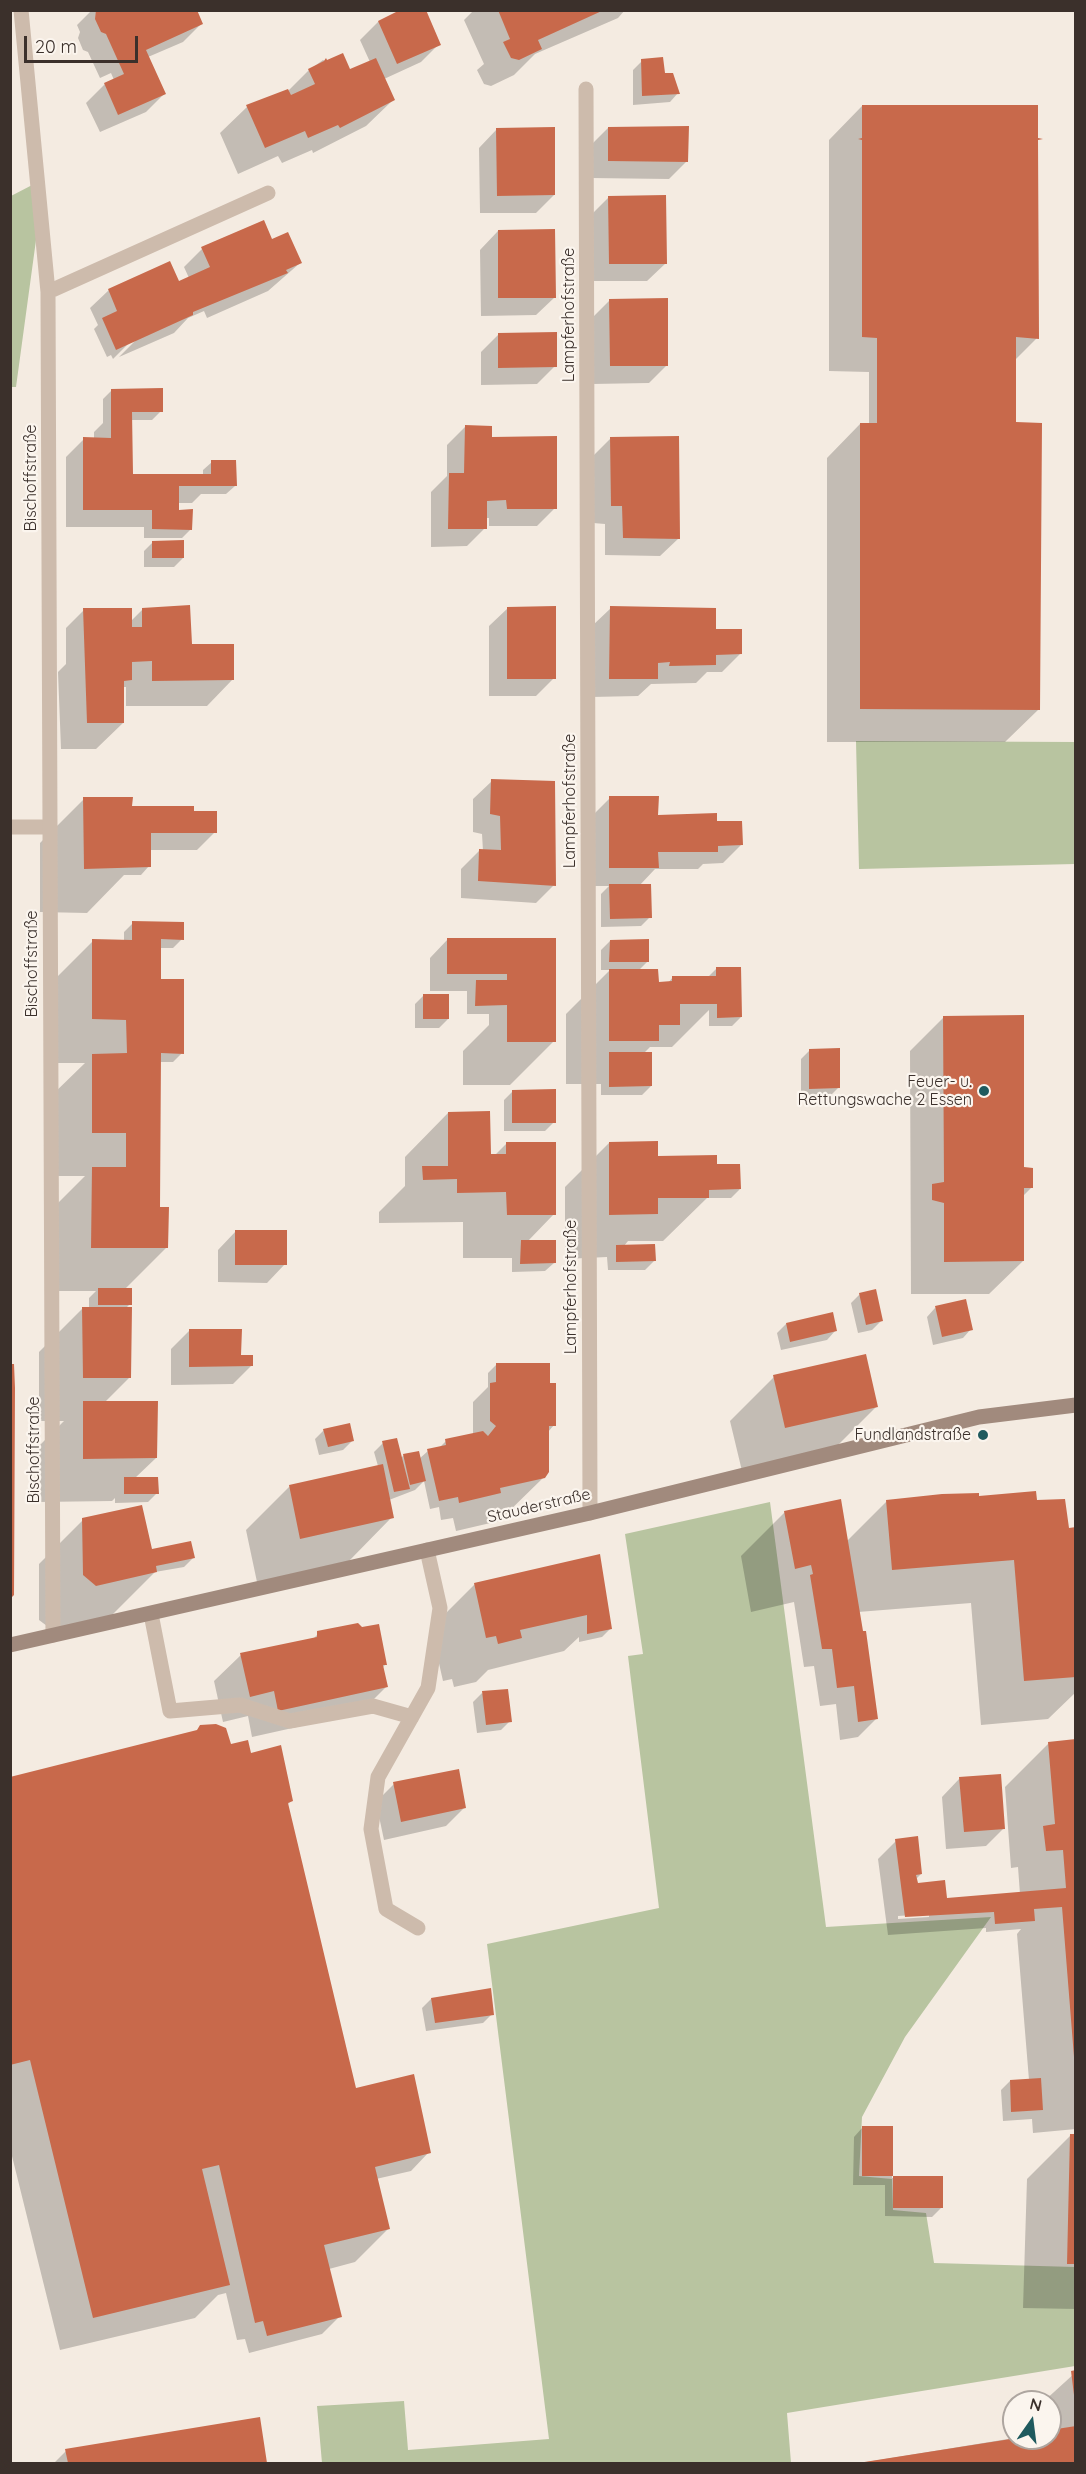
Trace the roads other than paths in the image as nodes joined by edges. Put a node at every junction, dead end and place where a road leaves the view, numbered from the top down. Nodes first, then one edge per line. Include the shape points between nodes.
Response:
1 (21, 10) edge
2 (586, 89) dead end
3 (268, 193) dead end
4 (48, 292) junction
5 (10, 827) edge
6 (50, 827) junction
7 (1076, 1405) edge
8 (590, 1513) junction
9 (427, 1550) junction
10 (151, 1614) junction
11 (52, 1635) junction
12 (10, 1645) edge
13 (412, 1717) junction
14 (418, 1928) dead end

1 - 4 street, Bischoffstraße
2 - 8 street, Lampferhofstraße
3 - 4 street
4 - 6 street, Bischoffstraße
5 - 6 street
6 - 11 street, Bischoffstraße
7 - 8 main road, Stauderstraße via 979,1417
8 - 9 main road, Stauderstraße
9 - 10 main road, Stauderstraße
9 - 13 street via 440,1608 428,1688
10 - 11 main road, Stauderstraße
10 - 13 street via 170,1711 240,1705 290,1721 373,1706
11 - 12 main road, Stauderstraße
13 - 14 street via 378,1777 371,1829 386,1909

